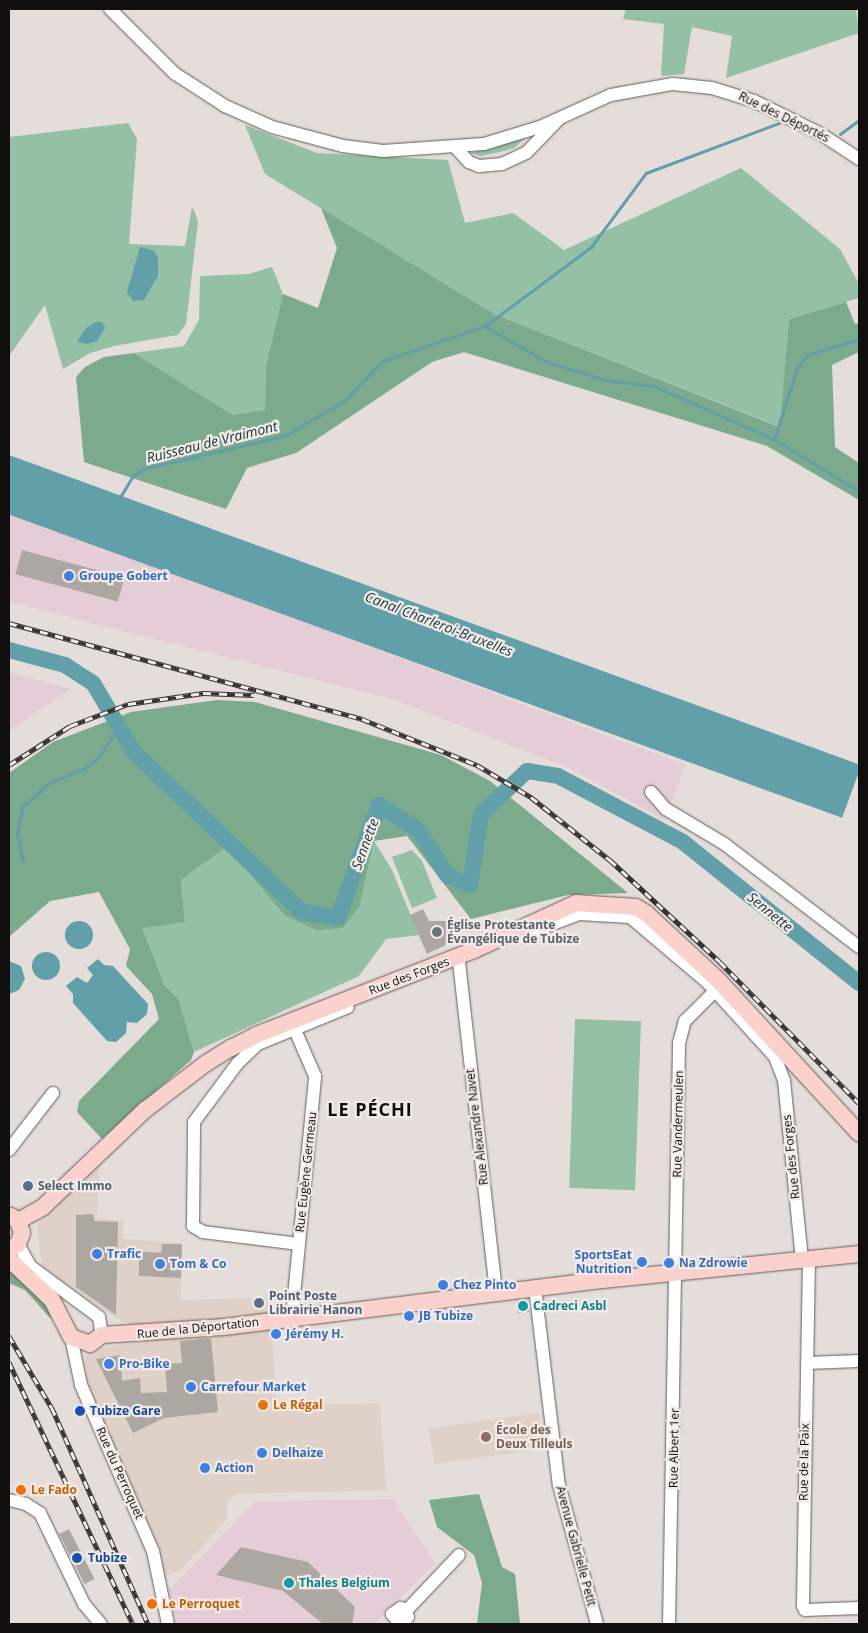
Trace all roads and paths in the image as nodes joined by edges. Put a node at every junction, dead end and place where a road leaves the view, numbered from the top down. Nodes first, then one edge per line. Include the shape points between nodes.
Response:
1 (110, 9) edge
2 (560, 118) junction
3 (454, 147) junction
4 (859, 159) edge
5 (651, 792) dead end
6 (859, 947) edge
7 (459, 962) junction
8 (715, 991) junction
9 (295, 1030) junction
10 (263, 1036) junction
11 (775, 1057) junction
12 (792, 1062) junction
13 (53, 1093) dead end
14 (859, 1133) edge
15 (9, 1150) edge
16 (13, 1218) edge
17 (299, 1244) junction
18 (14, 1247) edge
19 (859, 1254) edge
20 (9, 1259) edge
21 (805, 1259) junction
22 (675, 1272) junction
23 (535, 1288) junction
24 (496, 1293) junction
25 (292, 1318) junction
26 (71, 1337) junction
27 (96, 1340) junction
28 (859, 1361) edge
29 (807, 1362) junction
30 (77, 1363) junction
31 (9, 1500) edge
32 (459, 1555) dead end
33 (859, 1608) edge
34 (101, 1624) edge
35 (168, 1624) edge
36 (397, 1624) edge
37 (597, 1624) edge
38 (669, 1624) edge

1 - 3 street, Rue des Déportés via 174,73 225,106 272,128 316,141 384,151
2 - 3 street, Rue des Déportés via 512,136
2 - 3 street, Rue des Déportés via 526,153 502,164 479,166 468,162
2 - 4 street, Rue des Déportés via 611,95 646,86 673,84 712,88 754,102 814,130
5 - 6 street via 666,809 723,843
7 - 8 street, Rue des Forges via 579,914 630,916
7 - 9 street, Rue des Forges
7 - 24 street, Rue Alexandre Navet
8 - 11 street, Rue des Forges
8 - 22 street, Rue Vandermeulen via 685,1021 680,1037
9 - 10 street, Rue des Forges
9 - 17 street, Rue Eugène Germeau via 315,1076
10 - 12 main road, Rue des Forges via 474,950 566,906 576,903 620,905 636,907 686,949
10 - 16 main road, Rue des Forges via 205,1064 145,1110 43,1207
10 - 17 street, Rue des Forges via 237,1064 194,1122 192,1221 203,1232
11 - 12 street
11 - 21 street, Rue des Forges via 784,1080
12 - 14 main road, Rue des Forges
13 - 15 street
16 - 18 main road via 22,1233
17 - 25 street, Rue Eugène Germeau
18 - 27 street via 30,1266 98,1317
19 - 21 main road, Rue de la Déportation
20 - 26 main road via 52,1300
21 - 22 main road, Rue de la Déportation
21 - 29 street, Rue de la Paix
22 - 23 main road, Rue de la Déportation
22 - 38 street, Rue Albert 1er
23 - 24 main road, Rue de la Déportation
23 - 37 street, Avenue Gabrielle Petit via 559,1485
24 - 25 main road, Rue de la Déportation
25 - 27 main road, Rue de la Déportation
26 - 27 main road, Rue de la Déportation
26 - 30 street, Rue du Perroquet
27 - 30 street via 80,1353
28 - 29 street
29 - 33 street, Rue de la Paix via 803,1606 805,1610
30 - 35 street, Rue du Perroquet via 81,1385 153,1551
31 - 34 street via 26,1504 40,1513 84,1604
32 - 36 street via 406,1611 398,1608 394,1612

